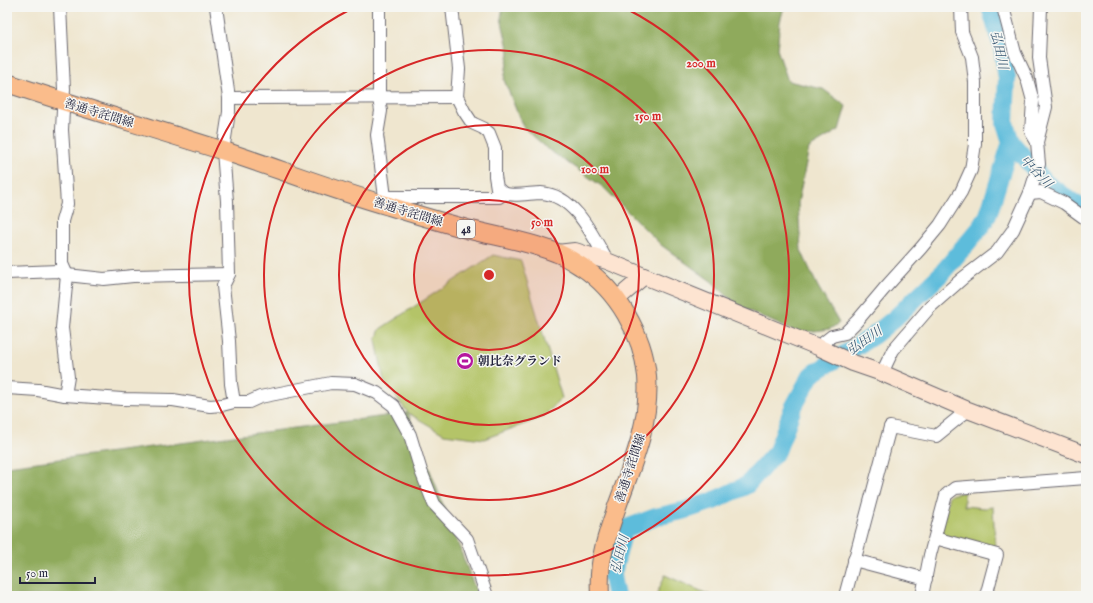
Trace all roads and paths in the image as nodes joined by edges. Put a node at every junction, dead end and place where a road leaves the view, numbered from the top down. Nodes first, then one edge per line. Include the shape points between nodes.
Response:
1 (60, 7) edge
2 (216, 7) edge
3 (379, 7) edge
4 (452, 7) edge
5 (961, 7) edge
6 (1003, 7) edge
7 (1041, 7) edge
8 (7, 83) edge
9 (457, 97) junction
10 (229, 98) junction
11 (379, 98) junction
12 (65, 102) junction
13 (1037, 142) junction
14 (223, 151) junction
15 (1031, 188) junction
16 (504, 193) junction
17 (385, 201) junction
18 (1086, 219) edge
19 (557, 253) junction
20 (607, 262) junction
21 (7, 273) edge
22 (229, 274) junction
23 (67, 275) junction
24 (643, 277) junction
25 (616, 300) junction
26 (821, 348) junction
27 (882, 373) junction
28 (7, 388) edge
29 (65, 395) junction
30 (234, 402) junction
31 (968, 410) junction
32 (1086, 455) edge
33 (1086, 478) edge
34 (935, 538) junction
35 (854, 560) junction
36 (926, 579) junction
37 (487, 596) edge
38 (600, 596) edge
39 (845, 596) edge
40 (922, 596) edge
41 (986, 596) edge

1 - 12 street
2 - 10 street
3 - 11 street
4 - 9 street via 459,69
5 - 26 street via 962,32 972,57 975,82 975,144 971,170 961,192 940,225 921,248 845,333 832,336
6 - 13 street via 1015,53 1027,79 1033,101 1031,132
7 - 13 street via 1040,58 1046,107
8 - 12 main road, 善通寺詫間線 / 48
9 - 11 street
9 - 16 street via 472,123 489,133 495,148 497,188
10 - 11 street
10 - 14 street
11 - 17 street via 381,111 377,135
12 - 14 main road, 善通寺詫間線 / 48
12 - 23 street via 62,130 67,204 62,221 62,264
13 - 15 street via 1039,164
14 - 17 main road, 善通寺詫間線 / 48
14 - 22 street
15 - 18 street via 1064,203
15 - 27 street via 1013,230 997,252 930,308 893,350
16 - 17 street via 499,197
16 - 20 street via 540,193 561,200 575,211 590,231
17 - 19 main road, 善通寺詫間線 / 48 via 462,228
19 - 20 street via 576,252
19 - 25 main road, 善通寺詫間線 / 48 via 584,269
20 - 24 street
21 - 23 street via 58,271
22 - 23 street via 104,279
22 - 30 street via 223,286
23 - 29 street via 62,328 68,377
24 - 25 street
24 - 26 street
25 - 38 main road, 善通寺詫間線 / 48 via 630,321 641,349 647,375 647,403 642,436 603,550 599,574
26 - 27 street
27 - 31 street
28 - 29 street
29 - 30 street via 173,400 210,406
30 - 37 street via 248,402 260,397 331,383 355,384 378,393 394,406 410,435 434,504 466,539
31 - 32 street
31 - 35 street via 936,436 890,427
33 - 34 street via 955,488 946,495
34 - 36 street
34 - 41 street via 997,555
35 - 36 street
35 - 39 street
36 - 40 street

